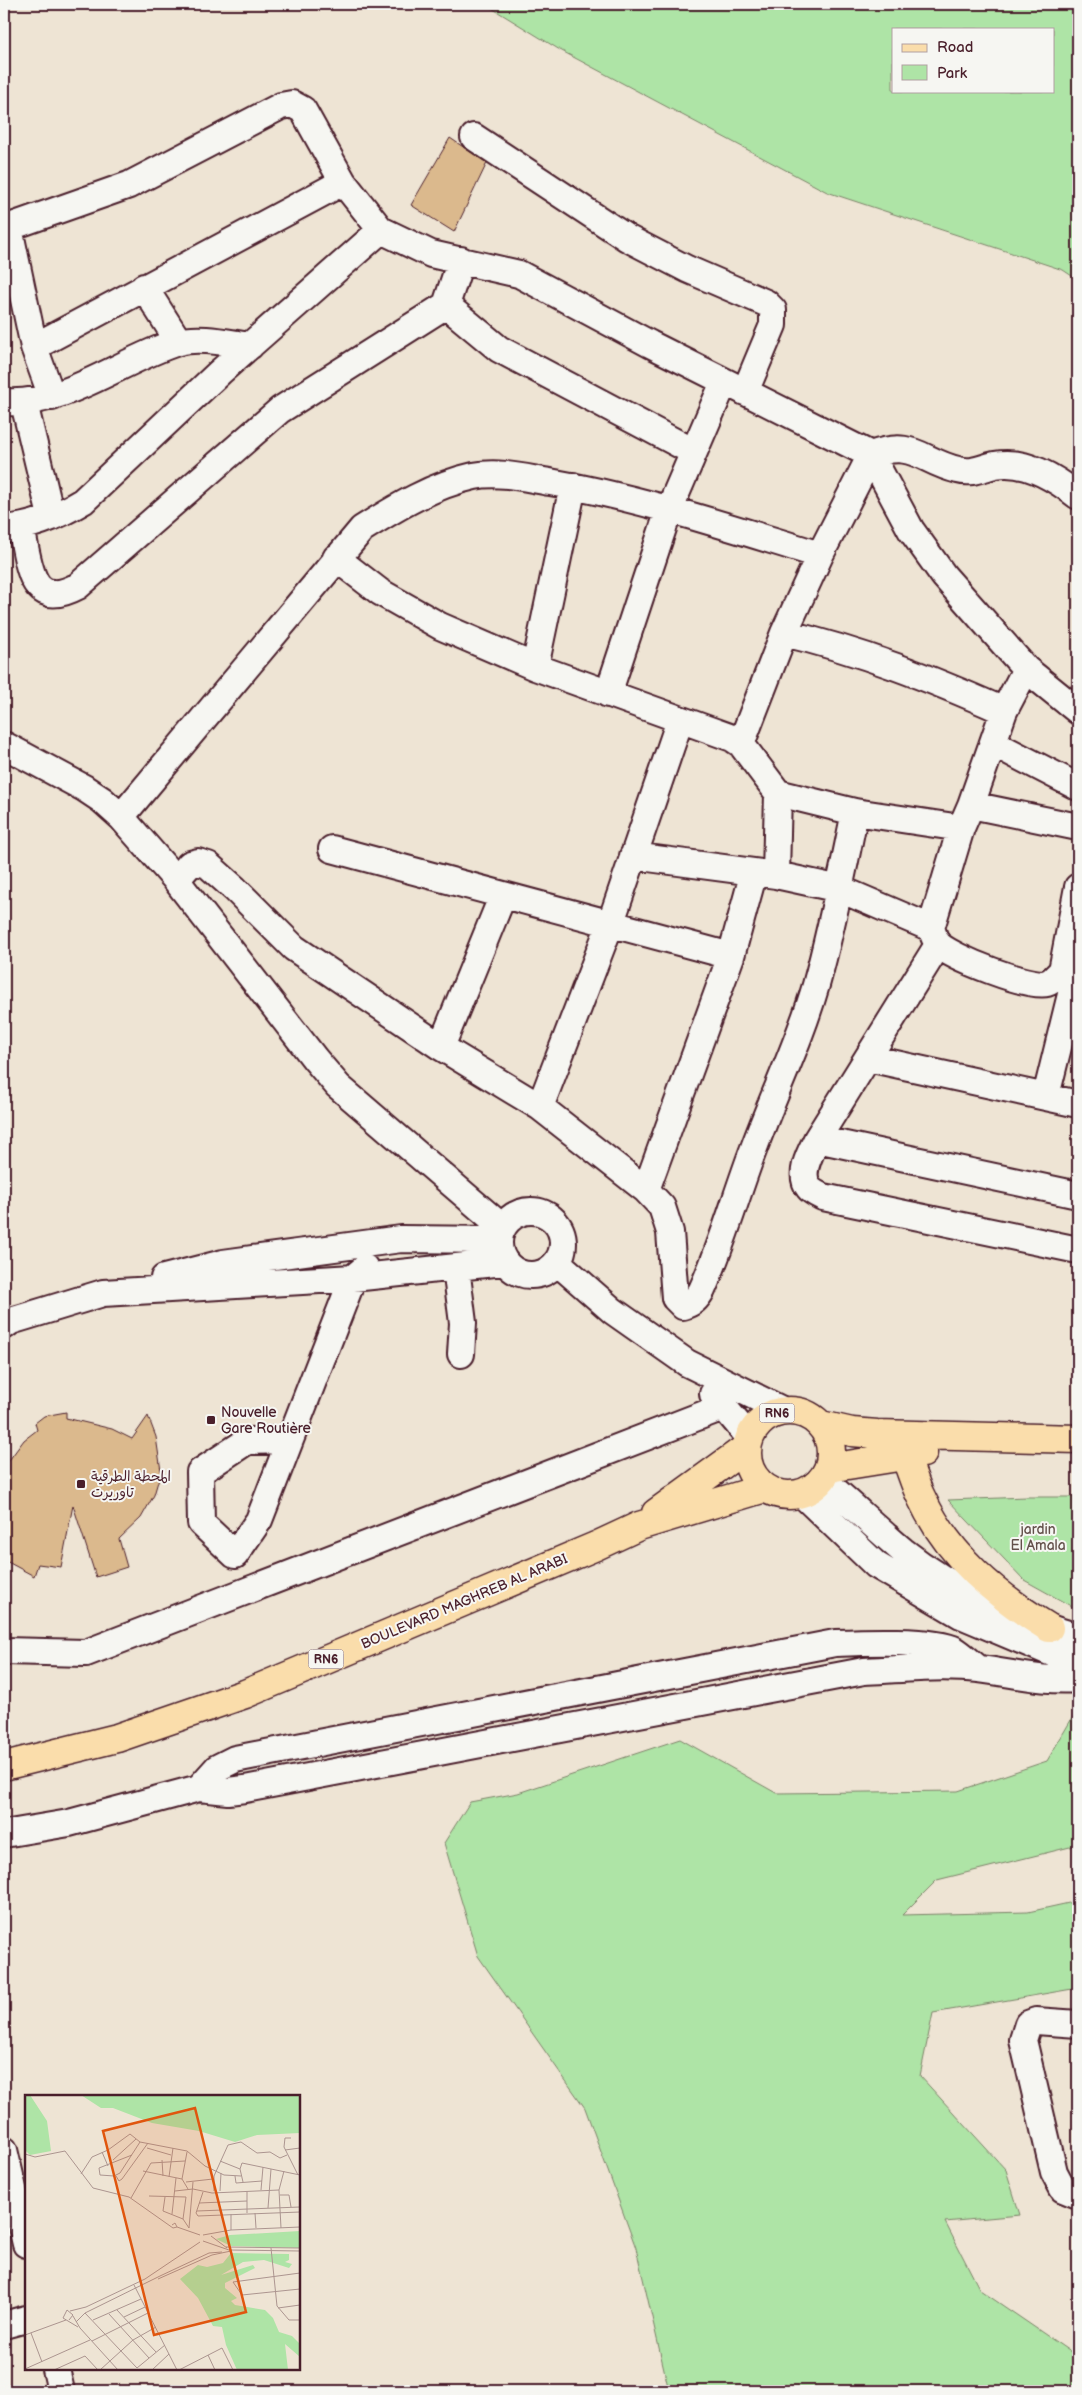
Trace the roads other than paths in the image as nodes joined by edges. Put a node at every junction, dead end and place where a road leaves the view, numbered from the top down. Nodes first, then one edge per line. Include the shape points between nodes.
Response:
1 (474, 137) dead end
2 (342, 182) junction
3 (6, 228) edge
4 (381, 230) junction
5 (461, 260) junction
6 (144, 287) junction
7 (446, 305) junction
8 (179, 342) junction
9 (250, 346) junction
10 (34, 347) junction
11 (734, 387) junction
12 (52, 397) junction
13 (14, 403) edge
14 (692, 451) junction
15 (871, 455) junction
16 (573, 486) junction
17 (1078, 496) edge
18 (669, 510) junction
19 (50, 516) junction
20 (12, 529) edge
21 (820, 555) junction
22 (336, 558) junction
23 (784, 633) junction
24 (535, 667) junction
25 (1026, 670) junction
26 (608, 694) junction
27 (1004, 710) junction
28 (1078, 710) edge
29 (680, 720) junction
30 (993, 743) junction
31 (741, 744) junction
32 (4, 745) edge
33 (1078, 787) edge
34 (778, 793) junction
35 (855, 812) junction
36 (121, 817) junction
37 (966, 817) junction
38 (1078, 827) edge
39 (332, 850) dead end
40 (633, 856) junction
41 (765, 874) junction
42 (176, 880) junction
43 (1078, 887) edge
44 (840, 889) junction
45 (503, 895) junction
46 (611, 922) junction
47 (935, 936) junction
48 (732, 956) junction
49 (1072, 973) edge
50 (441, 1047) junction
51 (868, 1058) junction
52 (1046, 1096) junction
53 (1078, 1104) edge
54 (540, 1107) junction
55 (816, 1139) junction
56 (646, 1190) junction
57 (1078, 1196) edge
58 (401, 1239) junction
59 (501, 1243) junction
60 (1078, 1250) edge
61 (557, 1262) junction
62 (456, 1268) junction
63 (353, 1278) junction
64 (103, 1293) junction
65 (4, 1326) edge
66 (461, 1354) dead end
67 (687, 1363) junction
68 (723, 1407) junction
69 (784, 1411) junction
70 (821, 1425) junction
71 (1006, 1438) junction
72 (1078, 1439) edge
73 (290, 1440) dead end
74 (748, 1442) junction
75 (905, 1456) junction
76 (818, 1481) junction
77 (765, 1488) junction
78 (639, 1526) junction
79 (1049, 1628) junction
80 (1078, 1636) edge
81 (4, 1651) edge
82 (1078, 1664) edge
83 (1078, 1679) edge
84 (4, 1766) edge
85 (4, 1834) edge
86 (1078, 2024) edge
87 (4, 2150) edge
88 (1078, 2195) edge
89 (12, 2218) edge
90 (25, 2242) edge
91 (25, 2319) edge
92 (4, 2325) edge
93 (56, 2370) edge
94 (61, 2391) edge

1 - 11 street via 628,238 687,269 766,303 773,310 774,325
2 - 3 street via 303,110 292,104 281,106 129,185
2 - 4 street
2 - 6 street
3 - 10 street
4 - 5 street via 430,254
4 - 9 street
5 - 7 street
5 - 11 street via 520,274
6 - 8 street
6 - 10 street
7 - 14 street via 499,348
7 - 20 street via 280,410 78,586 55,594 43,592 36,584
8 - 9 street
8 - 12 street
9 - 19 street via 83,501
10 - 12 street
11 - 14 street
11 - 15 street
12 - 13 street
13 - 19 street
14 - 18 street
15 - 17 street via 888,449 904,449 958,470 975,472 996,465 1016,465 1059,481
15 - 21 street
15 - 25 street via 911,530 944,576
16 - 18 street
16 - 22 street via 509,475 475,476 404,502 362,529
16 - 24 street
18 - 21 street
18 - 26 street
19 - 20 street
21 - 23 street
22 - 24 street via 380,592 412,611
22 - 36 street
23 - 27 street via 873,657
23 - 31 street
24 - 26 street
25 - 27 street
25 - 28 street
26 - 29 street
27 - 30 street
29 - 31 street
29 - 40 street
30 - 33 street
30 - 37 street
31 - 34 street
32 - 36 street via 84,788
34 - 35 street
34 - 41 street
35 - 37 street
35 - 44 street
36 - 42 street
37 - 38 street
37 - 47 street
39 - 45 street
40 - 41 street
40 - 46 street
41 - 44 street
41 - 48 street
42 - 50 street via 190,864 208,865 294,948
42 - 59 street via 338,1086
43 - 49 street
44 - 47 street
44 - 56 street via 816,985 796,1046 754,1147 721,1242 693,1303 683,1306 675,1298 670,1232 662,1207
45 - 46 street
45 - 50 street
46 - 48 street
46 - 54 street
47 - 49 street via 983,968 1035,984
47 - 51 street
48 - 56 street
49 - 52 street
50 - 54 street
51 - 52 street
51 - 55 street
52 - 53 street
54 - 56 street
55 - 57 street
55 - 60 street via 804,1174 809,1188 822,1197
58 - 59 street
58 - 63 street
58 - 64 street via 224,1263
59 - 61 street via 513,1270 530,1275 548,1271
59 - 61 street via 508,1218 518,1213 539,1211 556,1222 563,1237 562,1253
59 - 62 street
61 - 67 street via 614,1311
62 - 63 street
62 - 66 street via 463,1323
63 - 64 street
63 - 73 street
64 - 65 street via 11,1321
67 - 68 street
67 - 69 street
68 - 74 street
68 - 81 street via 86,1653
69 - 70 main road, RN6 via 804,1413
69 - 74 main road, RN6 via 767,1417 754,1429
70 - 71 main road, RN6 via 877,1434
70 - 76 main road via 831,1446 832,1457
71 - 72 main road, RN6
71 - 75 main road, RN6
74 - 77 main road via 748,1463 754,1477
74 - 78 main road, BOULEVARD MAGHREB AL ARABI / RN6
75 - 76 main road, RN6
75 - 79 main road via 922,1499 946,1539 975,1575 1011,1605
76 - 77 main road, RN6 via 782,1495
76 - 79 street via 905,1552 972,1596
76 - 82 street via 876,1565 961,1615
77 - 78 main road, BOULEVARD MAGHREB AL ARABI / RN6
78 - 84 main road, BOULEVARD MAGHREB AL ARABI / RN6 via 245,1694 117,1738
79 - 80 street
83 - 85 street via 1043,1679 980,1669 864,1671 245,1789 199,1788 69,1824
86 - 88 street via 1036,2021 1028,2024 1023,2040 1054,2172 1063,2188
87 - 89 street
89 - 90 street
91 - 92 street
93 - 94 street

